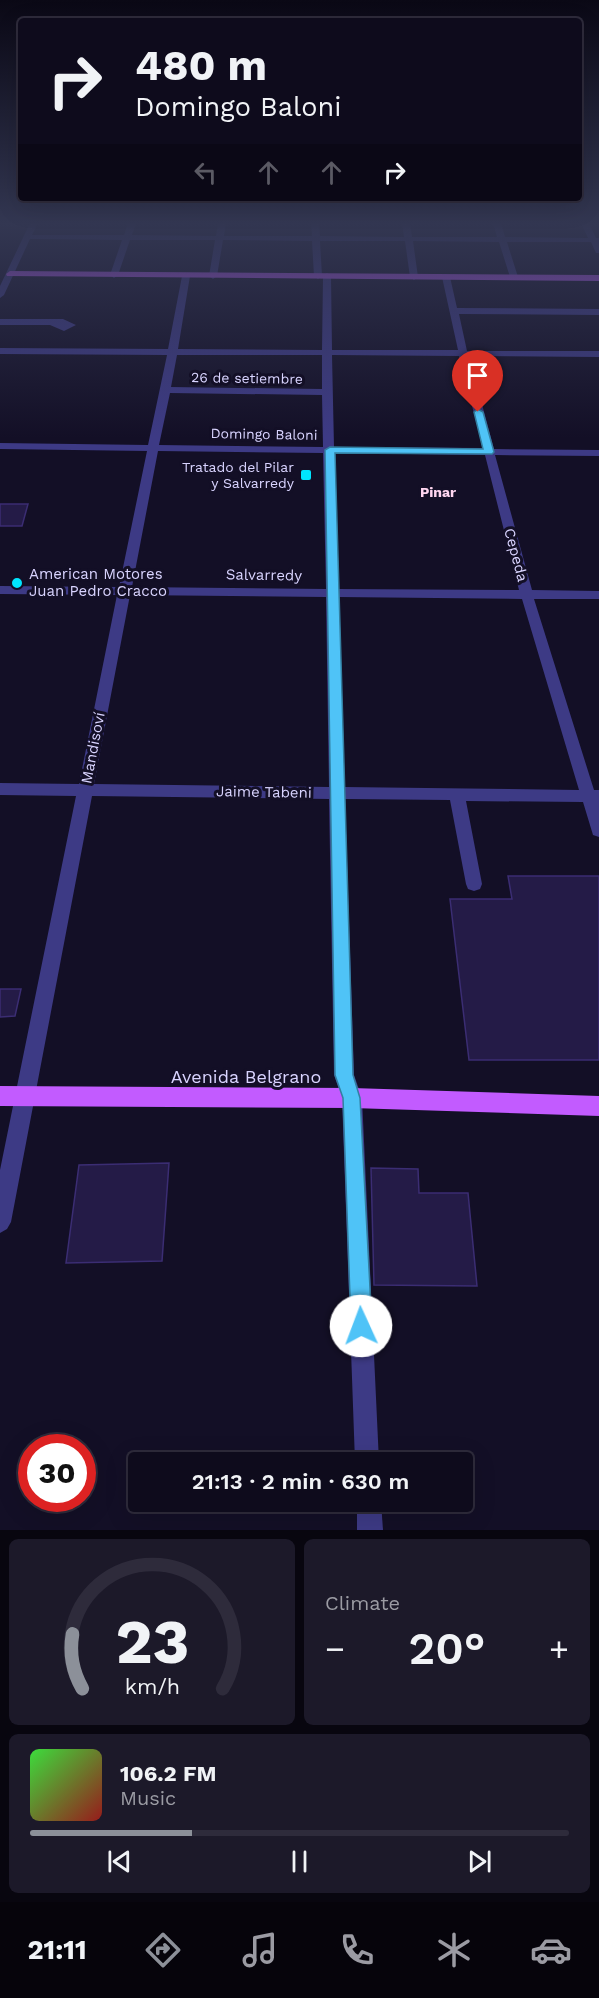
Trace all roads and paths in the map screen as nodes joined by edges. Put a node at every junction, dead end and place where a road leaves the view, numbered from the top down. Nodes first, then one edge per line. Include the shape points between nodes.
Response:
1 (183, 294) edge
2 (324, 294) edge
3 (451, 294) edge
4 (455, 311) junction
5 (599, 312) edge
6 (0, 322) edge
7 (51, 322) dead end
8 (0, 351) edge
9 (174, 351) junction
10 (327, 352) junction
11 (463, 353) junction
12 (599, 354) edge
13 (166, 390) junction
14 (327, 392) junction
15 (0, 446) edge
16 (153, 447) junction
17 (330, 450) junction
18 (489, 452) junction
19 (599, 453) edge
20 (0, 590) edge
21 (124, 591) junction
22 (333, 593) junction
23 (526, 595) junction
24 (599, 595) edge
25 (0, 789) edge
26 (85, 789) junction
27 (337, 793) junction
28 (457, 794) junction
29 (594, 796) edge
30 (599, 830) edge
31 (474, 884) dead end
32 (0, 1096) edge
33 (24, 1096) junction
34 (352, 1098) junction
35 (599, 1106) edge
36 (0, 1222) edge
37 (367, 1452) edge
38 (369, 1512) edge
39 (370, 1530) edge

1 - 9 street, Mandisoví
2 - 10 street
3 - 4 street, Cepeda
4 - 5 street
4 - 11 street, Cepeda
6 - 7 street
8 - 9 street
9 - 10 street
9 - 13 street, Mandisoví
10 - 11 street
10 - 14 street
11 - 12 street
11 - 18 street, Cepeda
13 - 14 street, 26 de setiembre
13 - 16 street, Mandisoví
14 - 17 street
15 - 16 street, Domingo Baloni
16 - 17 street, Domingo Baloni
16 - 21 street, Mandisoví
17 - 18 street, Domingo Baloni
17 - 22 street
18 - 19 street, Domingo Baloni
18 - 23 street, Cepeda
20 - 21 street, Salvarredy
21 - 22 street, Salvarredy
21 - 26 street, Mandisoví
22 - 23 street, Salvarredy
22 - 27 street
23 - 24 street, Salvarredy
23 - 29 street, Cepeda
25 - 26 street, Jaime Tabeni
26 - 27 street, Jaime Tabeni
26 - 33 street, Mandisoví
27 - 28 street, Jaime Tabeni
27 - 34 street via 344,1075
28 - 29 street, Jaime Tabeni
28 - 31 street
29 - 30 street, Cepeda
32 - 33 main road, Avenida Belgrano
33 - 34 main road, Avenida Belgrano
33 - 36 street, Mandisoví
34 - 35 main road, Avenida Belgrano
34 - 37 street
38 - 39 street

